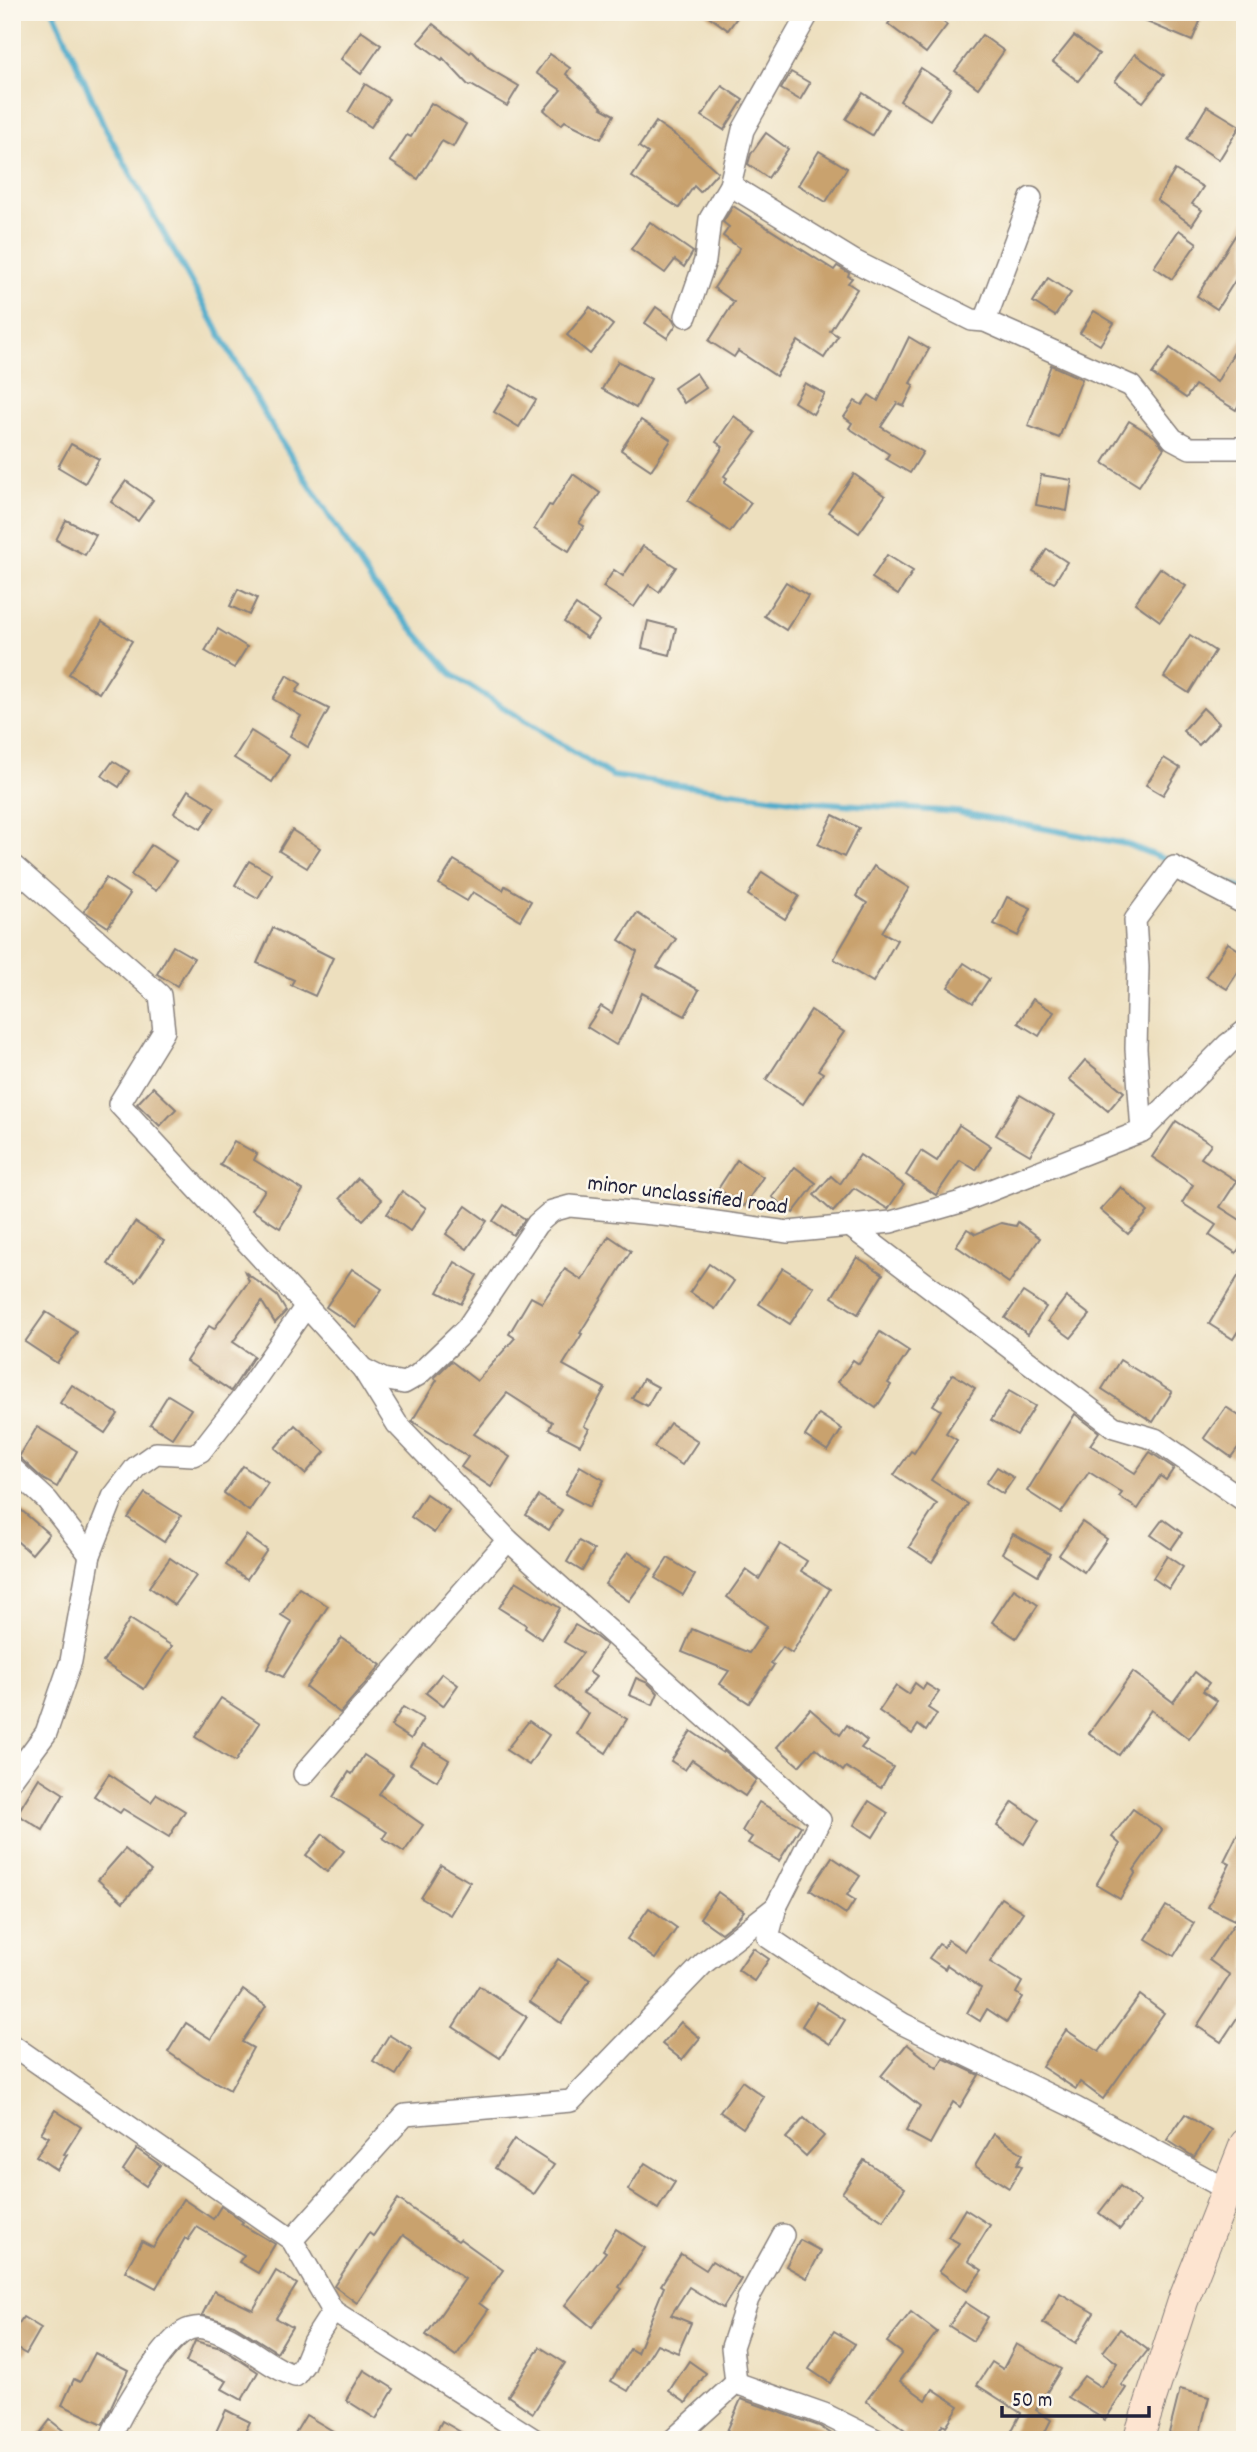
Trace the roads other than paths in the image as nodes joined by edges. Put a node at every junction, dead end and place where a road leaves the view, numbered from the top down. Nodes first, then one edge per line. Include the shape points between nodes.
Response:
1 (809, 12) edge
2 (730, 185) junction
3 (1031, 198) dead end
4 (686, 316) dead end
5 (985, 321) junction
6 (1245, 448) edge
7 (12, 864) edge
8 (1245, 904) edge
9 (1245, 1031) edge
10 (1142, 1131) junction
11 (851, 1227) junction
12 (306, 1306) junction
13 (363, 1368) junction
14 (12, 1468) edge
15 (1245, 1501) edge
16 (508, 1540) junction
17 (90, 1555) junction
18 (304, 1774) dead end
19 (12, 1779) edge
20 (776, 1907) junction
21 (12, 2045) edge
22 (1245, 2144) edge
23 (1236, 2193) edge
24 (783, 2235) dead end
25 (292, 2240) junction
26 (333, 2311) junction
27 (736, 2383) junction
28 (1139, 2439) edge
29 (110, 2440) edge
30 (535, 2440) edge
31 (673, 2440) edge
32 (876, 2440) edge

1 - 2 street via 743,130
2 - 4 street via 710,219 705,261
2 - 5 street via 854,261 972,320
3 - 5 street
5 - 6 street via 1130,386 1173,439 1189,448
7 - 12 street, minor unclassified road via 159,995 164,1031 119,1104
8 - 10 street via 1174,867 1135,920
9 - 10 street
10 - 11 street, minor unclassified road via 961,1202 891,1222
11 - 13 street, minor unclassified road via 788,1232 570,1206 552,1210 537,1224 467,1328 418,1375 404,1382 383,1379
11 - 15 street via 1114,1427 1155,1439
12 - 13 street, minor unclassified road
12 - 17 street via 201,1451 193,1455 156,1453 136,1466 113,1497
13 - 16 street via 397,1424
14 - 17 street via 47,1500
16 - 18 street
16 - 20 street via 820,1820
17 - 19 street via 71,1661 47,1733
20 - 23 street via 768,1937 839,1985 902,2024 1076,2108
20 - 25 street via 704,1963 570,2101 405,2115
21 - 25 street
22 - 23 main road
23 - 28 main road via 1183,2301
24 - 27 street via 748,2299 732,2347
25 - 26 street
26 - 29 street via 295,2376 221,2334 188,2329 147,2374
26 - 30 street
27 - 31 street
27 - 32 street via 824,2414

